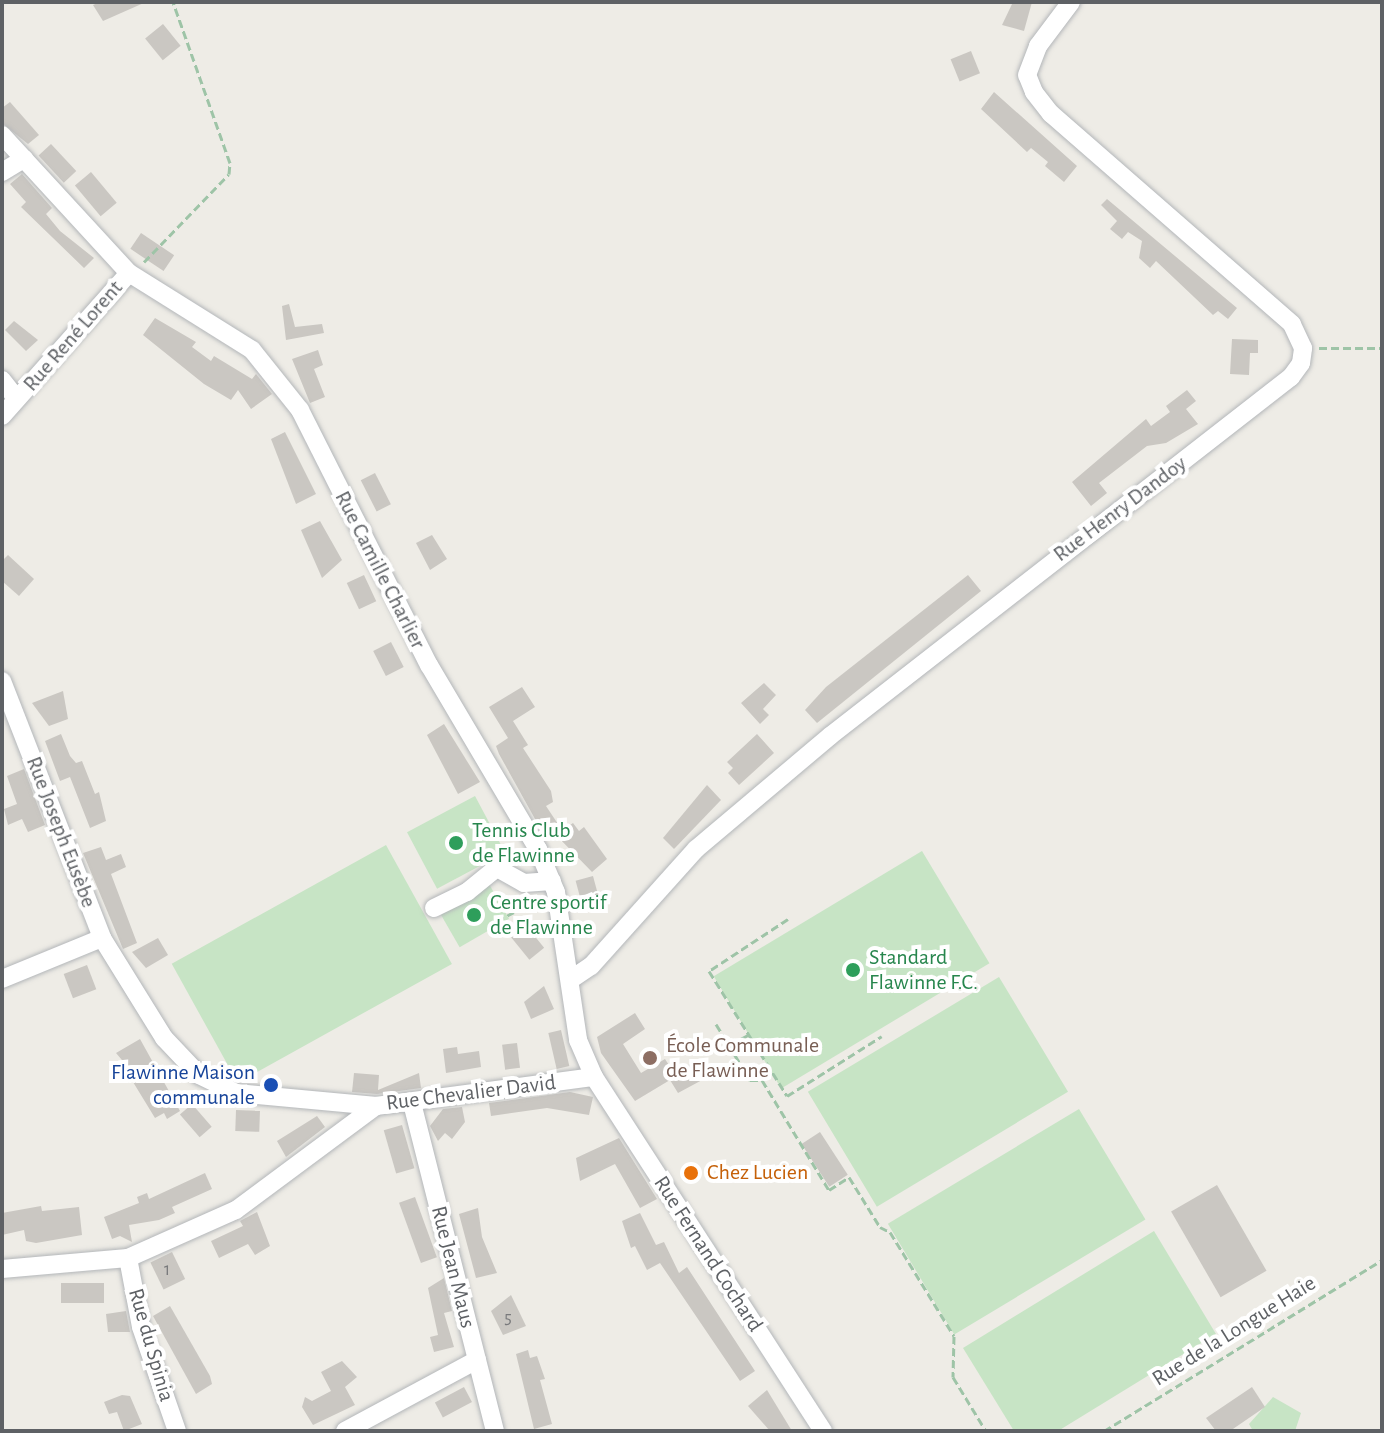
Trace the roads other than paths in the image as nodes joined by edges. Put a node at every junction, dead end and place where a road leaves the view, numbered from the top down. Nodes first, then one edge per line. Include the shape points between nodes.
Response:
1 (1071, 2) edge
2 (2, 135) edge
3 (24, 159) junction
4 (2, 172) edge
5 (130, 274) junction
6 (2, 380) edge
7 (17, 399) junction
8 (2, 416) edge
9 (2, 681) edge
10 (552, 881) junction
11 (434, 908) dead end
12 (102, 938) junction
13 (2, 979) edge
14 (570, 980) junction
15 (594, 1077) junction
16 (412, 1103) junction
17 (376, 1106) junction
18 (128, 1258) junction
19 (2, 1269) edge
20 (477, 1360) junction
21 (177, 1431) edge
22 (345, 1431) edge
23 (495, 1431) edge
24 (823, 1431) edge

1 - 14 street, Rue Henry Dandoy via 1038,46 1027,75 1034,92 1051,114 1292,324 1303,348 1291,377 1009,593 696,849 591,966
2 - 3 street, Rue Camille Charlier
3 - 4 street
3 - 5 street, Rue Camille Charlier
5 - 7 street, Rue René Lorent
5 - 10 street, Rue Camille Charlier via 252,350 275,373 300,410 429,665
6 - 7 street, Rue René Lorent
7 - 8 street, Rue René Lorent
9 - 12 street, Rue Joseph Eusèbe
10 - 11 street via 524,883 497,868 467,892
10 - 14 street, Rue Camille Charlier
12 - 13 street
12 - 17 street, Rue Chevalier David via 183,1062 222,1089
14 - 15 street, Rue Camille Charlier via 578,1040
15 - 16 street, Rue Chevalier David
15 - 24 street, Rue Fernand Cochard
16 - 17 street, Rue Chevalier David
16 - 20 street, Rue Jean Maus
17 - 18 street via 236,1210
18 - 19 street
18 - 21 street, Rue du Spinia via 141,1327
20 - 22 street
20 - 23 street, Rue Jean Maus

